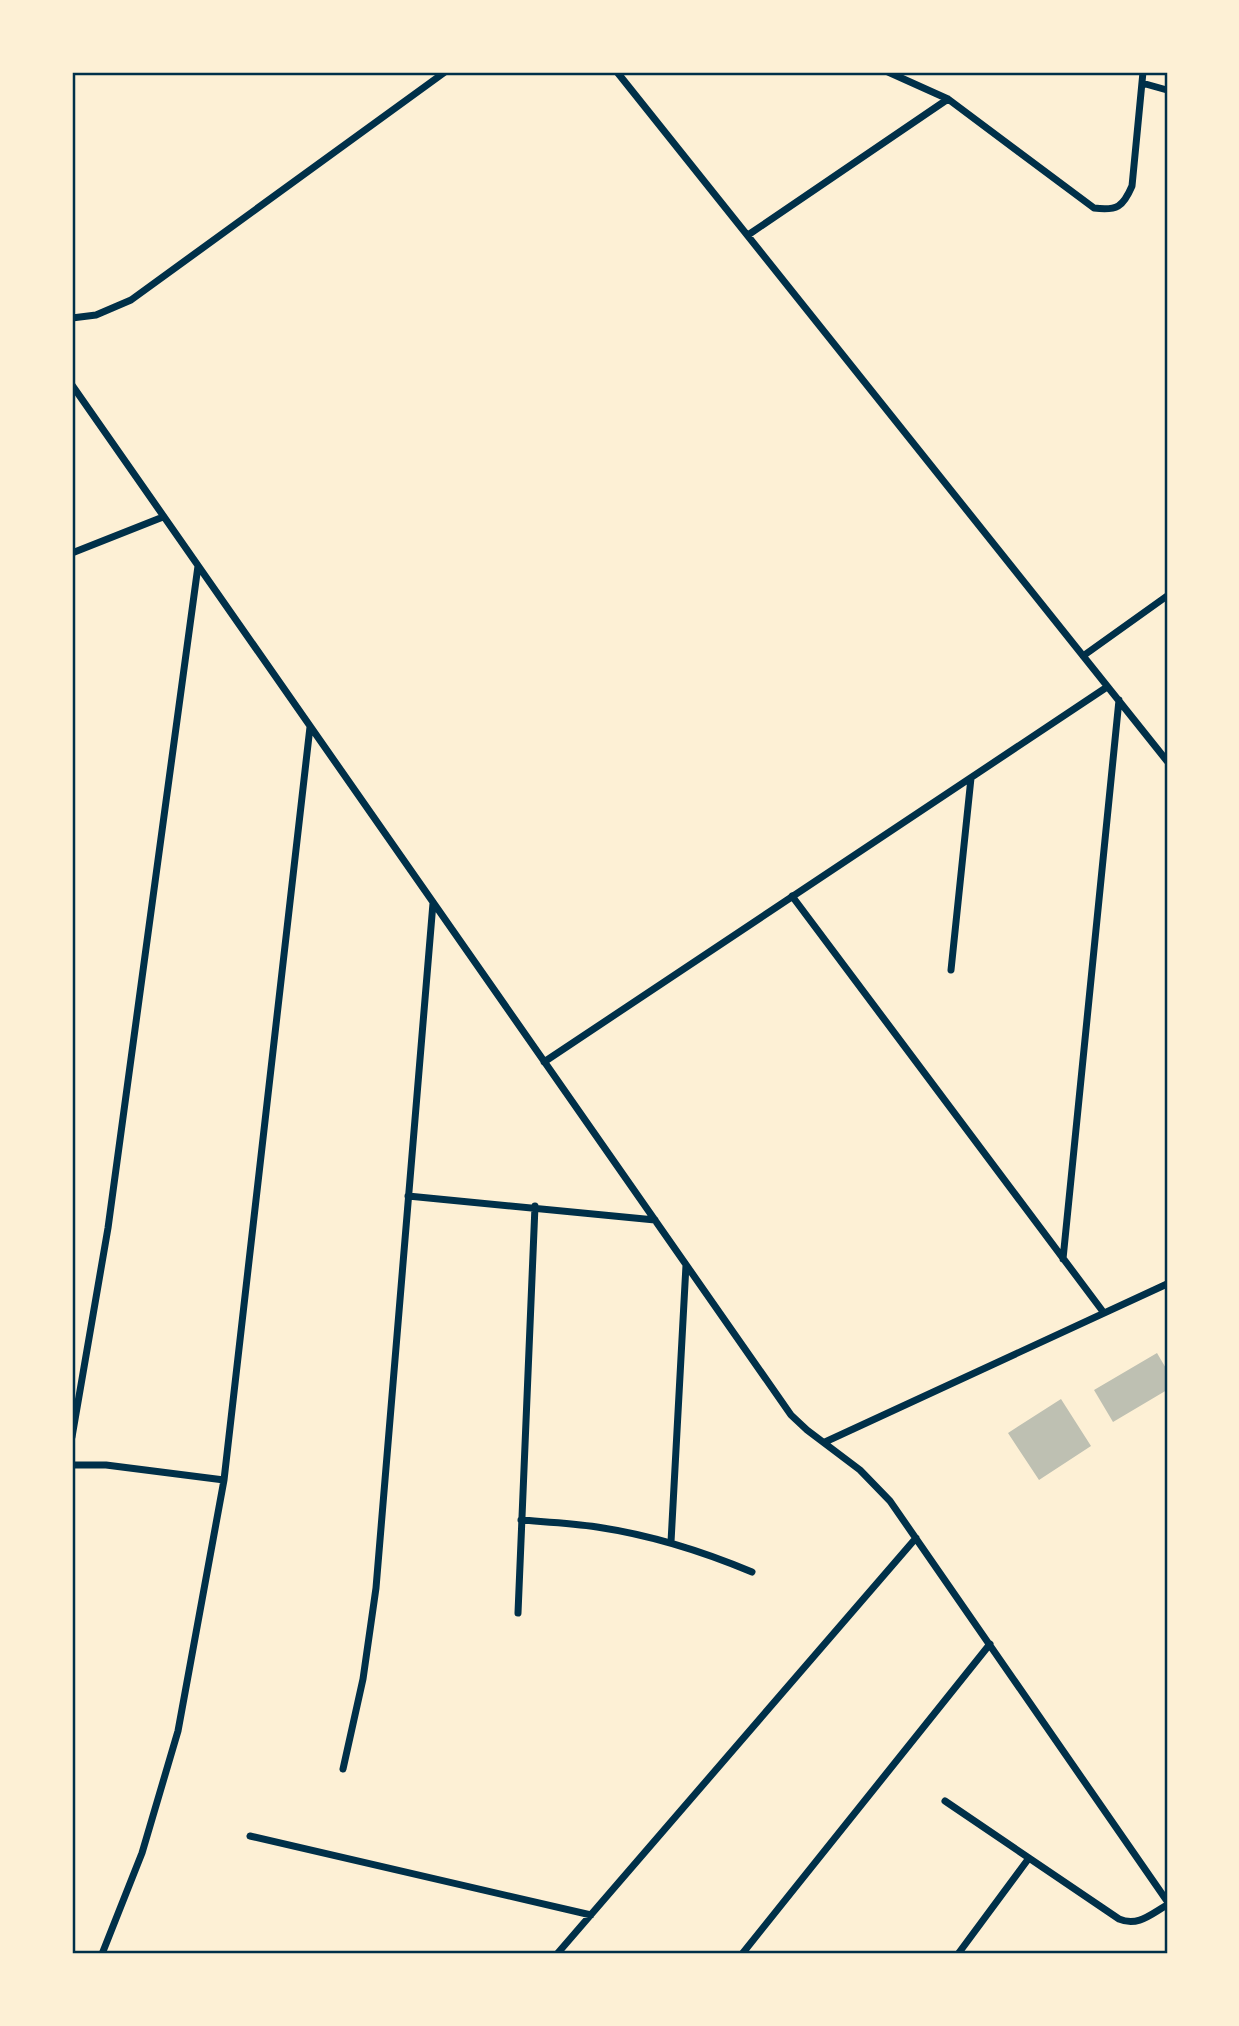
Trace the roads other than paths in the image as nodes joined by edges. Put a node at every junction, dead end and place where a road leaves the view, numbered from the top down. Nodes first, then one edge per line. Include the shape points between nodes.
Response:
1 (445, 72) edge
2 (617, 72) edge
3 (888, 72) edge
4 (1143, 72) edge
5 (1142, 83) junction
6 (1167, 90) edge
7 (948, 99) junction
8 (748, 235) junction
9 (72, 318) edge
10 (72, 385) edge
11 (163, 517) junction
12 (72, 553) edge
13 (198, 566) junction
14 (1167, 596) edge
15 (1083, 656) junction
16 (1107, 687) junction
17 (1119, 700) junction
18 (310, 726) junction
19 (1167, 761) edge
20 (971, 778) junction
21 (792, 896) junction
22 (433, 902) junction
23 (951, 970) dead end
24 (544, 1062) junction
25 (408, 1196) junction
26 (535, 1206) junction
27 (655, 1220) junction
28 (1063, 1259) junction
29 (686, 1264) junction
30 (1167, 1284) edge
31 (1104, 1314) junction
32 (72, 1437) edge
33 (825, 1442) junction
34 (72, 1465) edge
35 (224, 1480) junction
36 (521, 1520) junction
37 (916, 1538) junction
38 (671, 1542) junction
39 (752, 1572) dead end
40 (517, 1613) dead end
41 (990, 1644) junction
42 (342, 1769) dead end
43 (944, 1801) dead end
44 (250, 1836) dead end
45 (1029, 1858) junction
46 (1167, 1903) edge
47 (591, 1914) junction
48 (102, 1954) edge
49 (557, 1954) edge
50 (742, 1954) edge
51 (958, 1954) edge

1 - 9 street via 131,300 96,315
2 - 8 street
3 - 7 street
4 - 5 street
5 - 6 street
5 - 7 street via 1132,186 1125,202 1110,210 1094,208
7 - 8 street
8 - 15 street
10 - 11 street
11 - 12 street
11 - 13 street
13 - 18 street
13 - 32 street via 108,1228
14 - 15 street
15 - 16 street
16 - 17 street
16 - 20 street
17 - 19 street
17 - 28 street
18 - 22 street
18 - 35 street
20 - 21 street
20 - 23 street
21 - 24 street
21 - 28 street
22 - 24 street
22 - 25 street
24 - 27 street
25 - 26 street
25 - 42 street via 376,1587 363,1679
26 - 27 street
26 - 36 street
27 - 29 street
28 - 31 street
29 - 33 street via 791,1415
29 - 38 street
30 - 31 street
31 - 33 street
33 - 37 street via 860,1469
34 - 35 street
35 - 48 street via 177,1731 142,1853
36 - 38 street via 597,1527
36 - 40 street
37 - 41 street
37 - 47 street
38 - 39 street
41 - 46 street
41 - 50 street
43 - 45 street
44 - 47 street
45 - 46 street via 1129,1923 1139,1922
45 - 51 street
47 - 49 street

